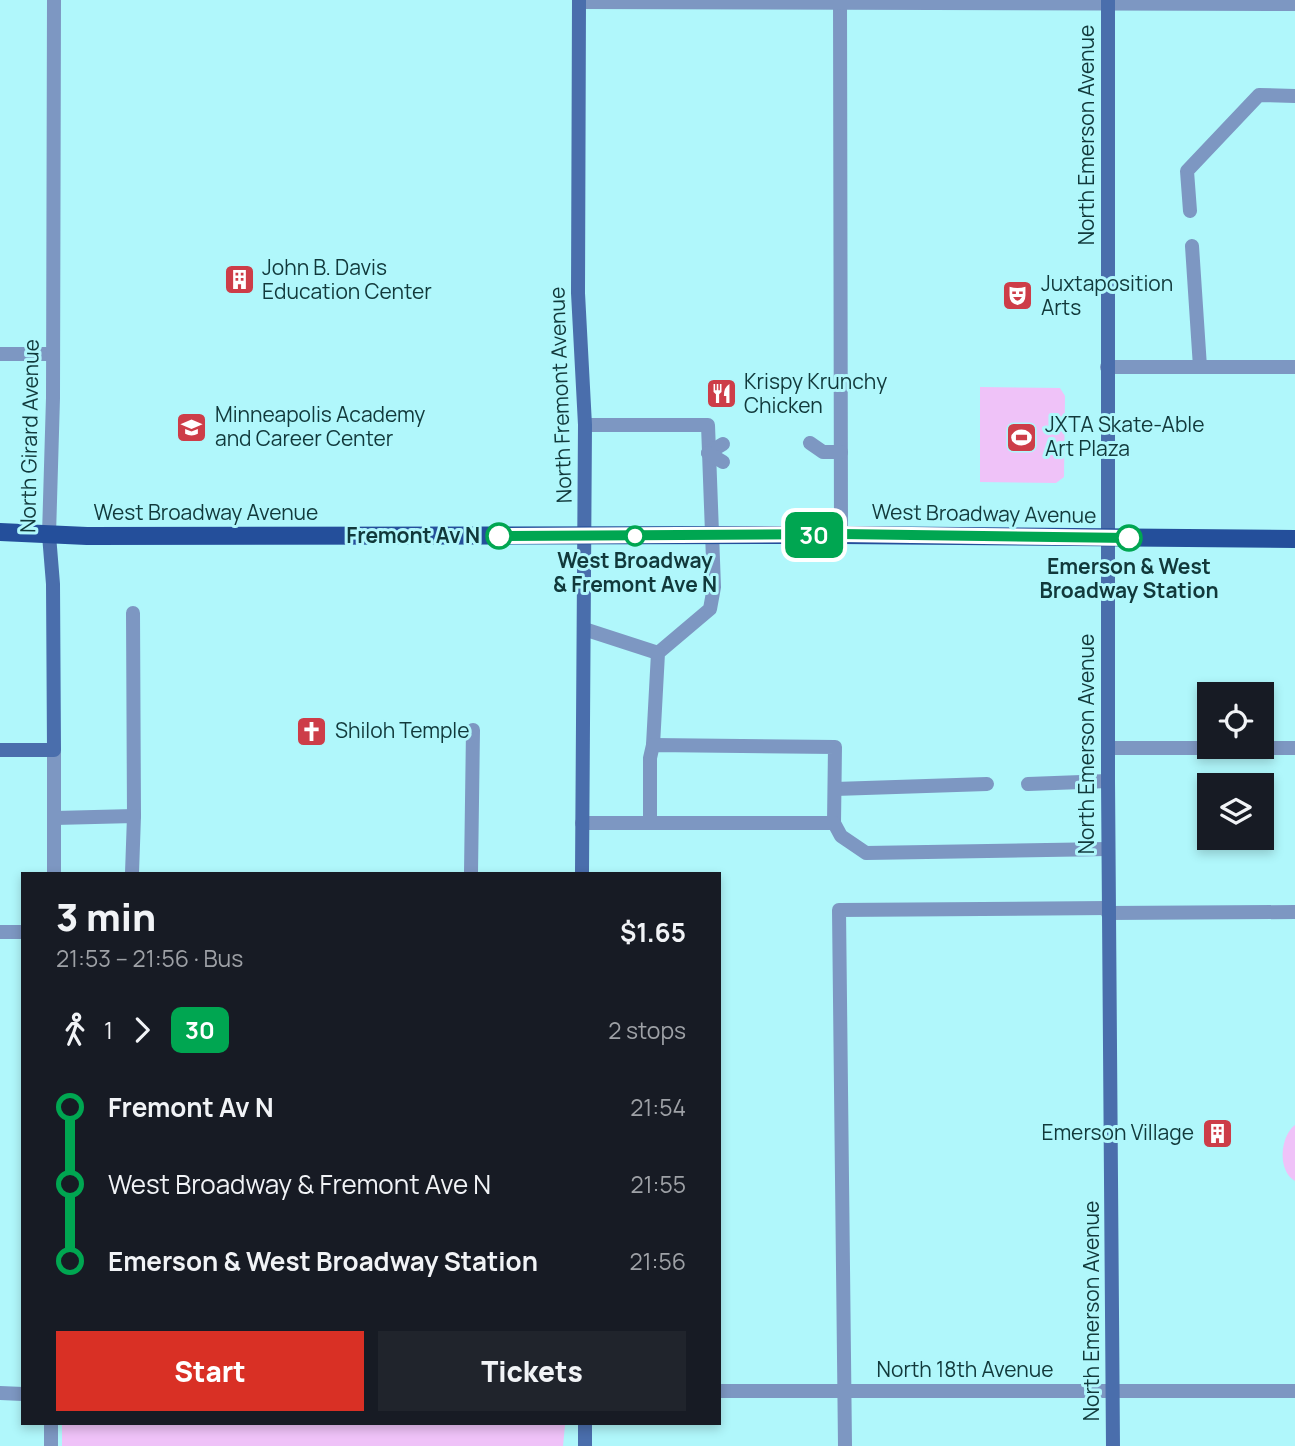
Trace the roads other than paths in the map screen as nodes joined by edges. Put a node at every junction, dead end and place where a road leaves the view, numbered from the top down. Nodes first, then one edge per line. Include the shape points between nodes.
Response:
1 (54, 0) edge
2 (579, 1) edge
3 (840, 1) edge
4 (1108, 1) edge
5 (1295, 4) edge
6 (1295, 96) edge
7 (1190, 211) dead end
8 (1192, 246) dead end
9 (0, 354) edge
10 (53, 354) junction
11 (1107, 367) junction
12 (1200, 367) junction
13 (1295, 367) edge
14 (585, 425) junction
15 (810, 443) dead end
16 (723, 444) dead end
17 (823, 452) junction
18 (841, 452) junction
19 (708, 453) junction
20 (723, 462) dead end
21 (810, 462) dead end
22 (0, 532) edge
23 (841, 534) junction
24 (49, 536) junction
25 (585, 536) junction
26 (712, 536) junction
27 (1108, 538) junction
28 (1295, 539) edge
29 (133, 614) dead end
30 (584, 629) junction
31 (658, 653) junction
32 (473, 730) dead end
33 (653, 745) junction
34 (1108, 748) junction
35 (1295, 748) edge
36 (0, 750) edge
37 (54, 750) junction
38 (1108, 781) junction
39 (987, 784) dead end
40 (1028, 784) dead end
41 (835, 789) junction
42 (134, 816) junction
43 (55, 818) junction
44 (650, 822) junction
45 (582, 823) junction
46 (834, 823) junction
47 (1108, 849) junction
48 (54, 872) edge
49 (132, 872) edge
50 (471, 872) edge
51 (582, 872) edge
52 (1108, 911) junction
53 (1295, 912) edge
54 (0, 932) edge
55 (21, 932) edge
56 (721, 1391) edge
57 (845, 1391) junction
58 (1114, 1391) junction
59 (1295, 1391) edge
60 (0, 1393) edge
61 (21, 1394) edge
62 (51, 1425) edge
63 (585, 1425) edge
64 (51, 1446) edge
65 (585, 1446) edge
66 (845, 1446) edge
67 (1114, 1446) edge

1 - 10 street, North Girard Avenue
2 - 3 street
2 - 14 street, North Fremont Avenue via 578,293
3 - 4 street
3 - 18 street
4 - 5 street
4 - 11 street, North Emerson Avenue
6 - 7 street via 1259,95 1187,171
8 - 12 street
9 - 10 street
10 - 24 street, North Girard Avenue
11 - 12 street
11 - 27 street, North Emerson Avenue
12 - 13 street
14 - 19 street via 708,425
14 - 25 street, North Fremont Avenue
15 - 17 street
16 - 19 street
17 - 18 street
17 - 21 street
18 - 23 street
19 - 20 street
19 - 26 street
22 - 24 main road, West Broadway Avenue
23 - 26 main road, West Broadway Avenue
23 - 27 main road, West Broadway Avenue
24 - 25 main road, West Broadway Avenue
24 - 37 street, North Girard Avenue
25 - 26 main road, West Broadway Avenue
25 - 30 street, North Fremont Avenue
26 - 31 street via 710,609
27 - 28 main road, West Broadway Avenue
27 - 34 street, North Emerson Avenue
29 - 42 street
30 - 31 street
30 - 45 street, North Fremont Avenue
31 - 33 street
32 - 50 street
33 - 41 street via 835,747
33 - 44 street
34 - 35 street
34 - 38 street, North Emerson Avenue
36 - 37 street
37 - 43 street, North Girard Avenue
38 - 40 street
38 - 47 street, North Emerson Avenue
39 - 41 street
41 - 46 street
42 - 43 street
42 - 49 street
43 - 48 street, North Girard Avenue
44 - 45 street
44 - 46 street
45 - 51 street, North Fremont Avenue
46 - 47 street via 841,836 866,853
47 - 52 street, North Emerson Avenue
52 - 53 street
52 - 57 street via 839,910
52 - 58 street, North Emerson Avenue
54 - 55 street
56 - 57 street, North 18th Avenue
57 - 58 street, North 18th Avenue
57 - 66 street
58 - 59 street, North 18th Avenue
58 - 67 street, North Emerson Avenue
60 - 61 street
62 - 64 street
63 - 65 street

